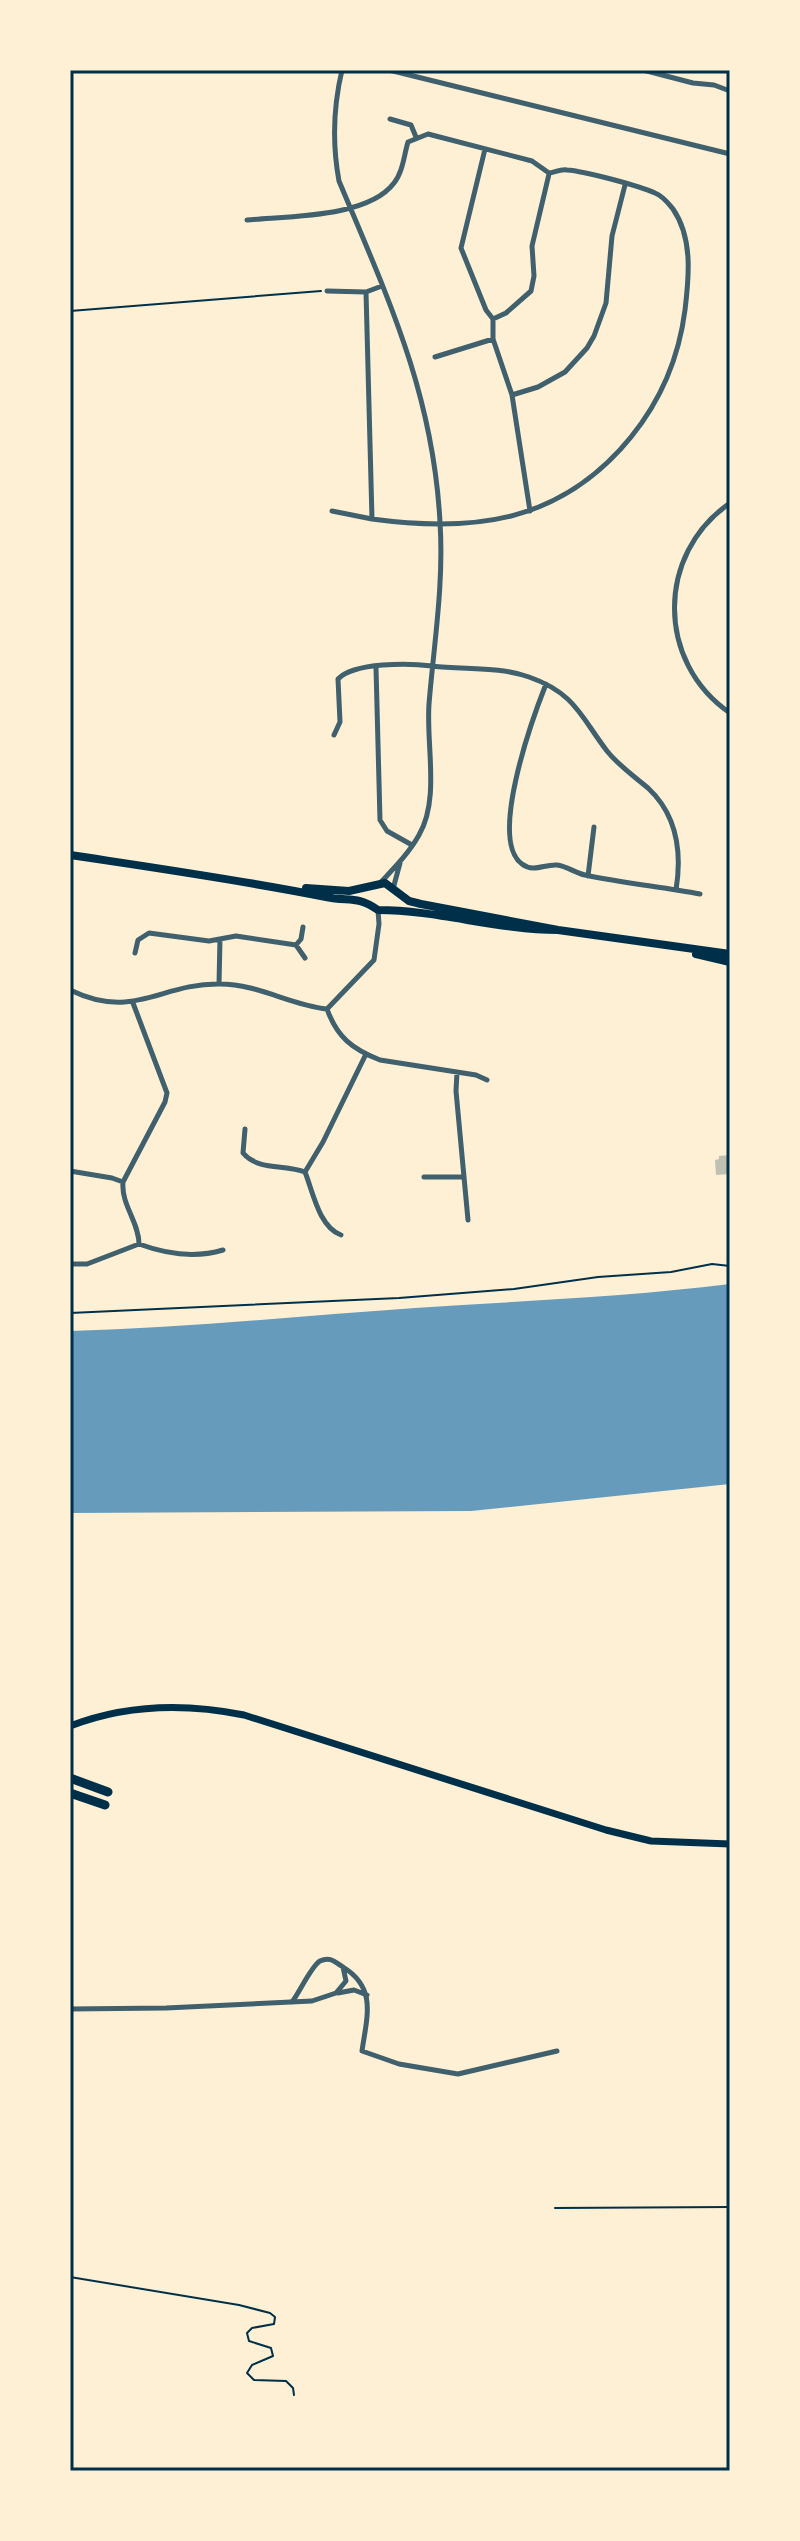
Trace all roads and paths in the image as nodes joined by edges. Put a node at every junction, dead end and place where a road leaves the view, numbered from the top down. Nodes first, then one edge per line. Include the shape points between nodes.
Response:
1 (342, 70) edge
2 (389, 70) edge
3 (643, 70) edge
4 (730, 91) edge
5 (390, 119) dead end
6 (416, 137) junction
7 (485, 149) junction
8 (730, 154) edge
9 (549, 173) junction
10 (625, 185) junction
11 (350, 207) junction
12 (247, 220) dead end
13 (382, 286) junction
14 (327, 291) joint
15 (366, 292) junction
16 (70, 311) edge
17 (493, 319) junction
18 (493, 339) junction
19 (435, 357) dead end
20 (512, 395) junction
21 (730, 503) edge
22 (332, 511) dead end
23 (530, 511) junction
24 (372, 519) junction
25 (440, 524) junction
26 (433, 666) junction
27 (376, 668) junction
28 (546, 684) junction
29 (730, 713) edge
30 (334, 735) dead end
31 (594, 827) dead end
32 (410, 843) junction
33 (70, 855) edge
34 (401, 862) junction
35 (588, 876) junction
36 (376, 885) junction
37 (285, 887) junction
38 (394, 890) junction
39 (676, 890) junction
40 (700, 894) dead end
41 (369, 903) junction
42 (382, 910) junction
43 (303, 927) dead end
44 (558, 930) junction
45 (220, 939) junction
46 (296, 945) junction
47 (676, 949) junction
48 (135, 953) dead end
49 (730, 954) edge
50 (305, 958) dead end
51 (730, 962) edge
52 (219, 984) junction
53 (70, 990) edge
54 (133, 1003) junction
55 (327, 1009) junction
56 (366, 1054) junction
57 (457, 1072) junction
58 (487, 1080) dead end
59 (245, 1129) dead end
60 (70, 1171) edge
61 (305, 1172) junction
62 (424, 1177) dead end
63 (463, 1177) junction
64 (123, 1182) junction
65 (468, 1220) dead end
66 (341, 1235) dead end
67 (139, 1244) junction
68 (223, 1250) dead end
69 (70, 1264) edge
70 (730, 1266) edge
71 (70, 1313) edge
72 (70, 1726) edge
73 (72, 1779) edge
74 (108, 1792) dead end
75 (70, 1793) edge
76 (105, 1805) dead end
77 (730, 1844) edge
78 (343, 1967) junction
79 (336, 1993) junction
80 (368, 1995) junction
81 (292, 2002) junction
82 (70, 2009) edge
83 (557, 2051) dead end
84 (730, 2207) edge
85 (555, 2208) dead end
86 (70, 2277) edge
87 (294, 2395) dead end

1 - 11 street via 334,152
2 - 8 street
3 - 4 street
5 - 6 street via 411,125
6 - 7 street via 428,134
6 - 11 street via 408,142 393,185
7 - 9 street via 532,161
7 - 17 street via 461,248
9 - 10 street via 567,170
9 - 17 street via 532,246 531,291
10 - 20 street via 612,236 606,303 594,336 565,372
10 - 23 street via 664,199 682,228 688,274 675,357 658,398 617,454 586,483
11 - 12 street
11 - 13 street
13 - 15 street
13 - 25 street via 421,397 436,468
14 - 15 street
14 - 16 path
15 - 24 street
17 - 18 street
18 - 19 street
18 - 20 street
20 - 23 street
21 - 29 street via 689,547 673,607 688,668
22 - 24 street
23 - 25 street
24 - 25 street
25 - 26 street via 441,595
26 - 27 street via 402,663
26 - 28 street via 511,672
26 - 32 street via 430,809
27 - 30 street via 338,679 340,722
27 - 32 street via 380,820 387,831
28 - 35 street via 518,768 510,847 529,869 557,865
28 - 39 street via 572,702 616,761 659,801 676,834
31 - 35 street
32 - 34 street
33 - 37 main road
34 - 36 street
34 - 38 street
35 - 39 street
36 - 37 main road via 349,891
36 - 38 main road
36 - 41 main road via 368,894
37 - 41 main road
38 - 42 main road via 394,904
38 - 44 main road via 421,904
39 - 40 street
41 - 42 main road
42 - 44 main road
42 - 55 street via 374,960
43 - 46 street
44 - 47 main road
45 - 46 street via 236,936
45 - 48 street via 149,933 138,940
45 - 52 street
46 - 50 street
47 - 49 main road
47 - 51 main road
52 - 54 street
52 - 55 street via 259,989 306,1007
53 - 54 street via 96,1000
54 - 64 street via 167,1093
55 - 56 street via 334,1028
56 - 57 street
56 - 61 street
57 - 58 street
57 - 63 street
59 - 61 street via 243,1153 248,1159
60 - 64 street
61 - 66 street via 329,1228
62 - 63 street
63 - 65 street
64 - 67 street
67 - 68 street via 202,1256
67 - 69 street via 87,1264
70 - 71 path via 399,1298
72 - 77 main road via 148,1708 211,1709 258,1719 606,1830 651,1841
73 - 74 highway
75 - 76 highway
78 - 79 street via 346,1981
78 - 80 street via 353,1970
78 - 81 street via 327,1959 316,1963
79 - 80 street via 354,1990
79 - 81 street
80 - 83 street via 362,2051 399,2064 458,2074
81 - 82 street
84 - 85 path
86 - 87 path via 270,2313 274,2324 252,2328 247,2337 271,2348 273,2356 247,2373 254,2380 286,2381

